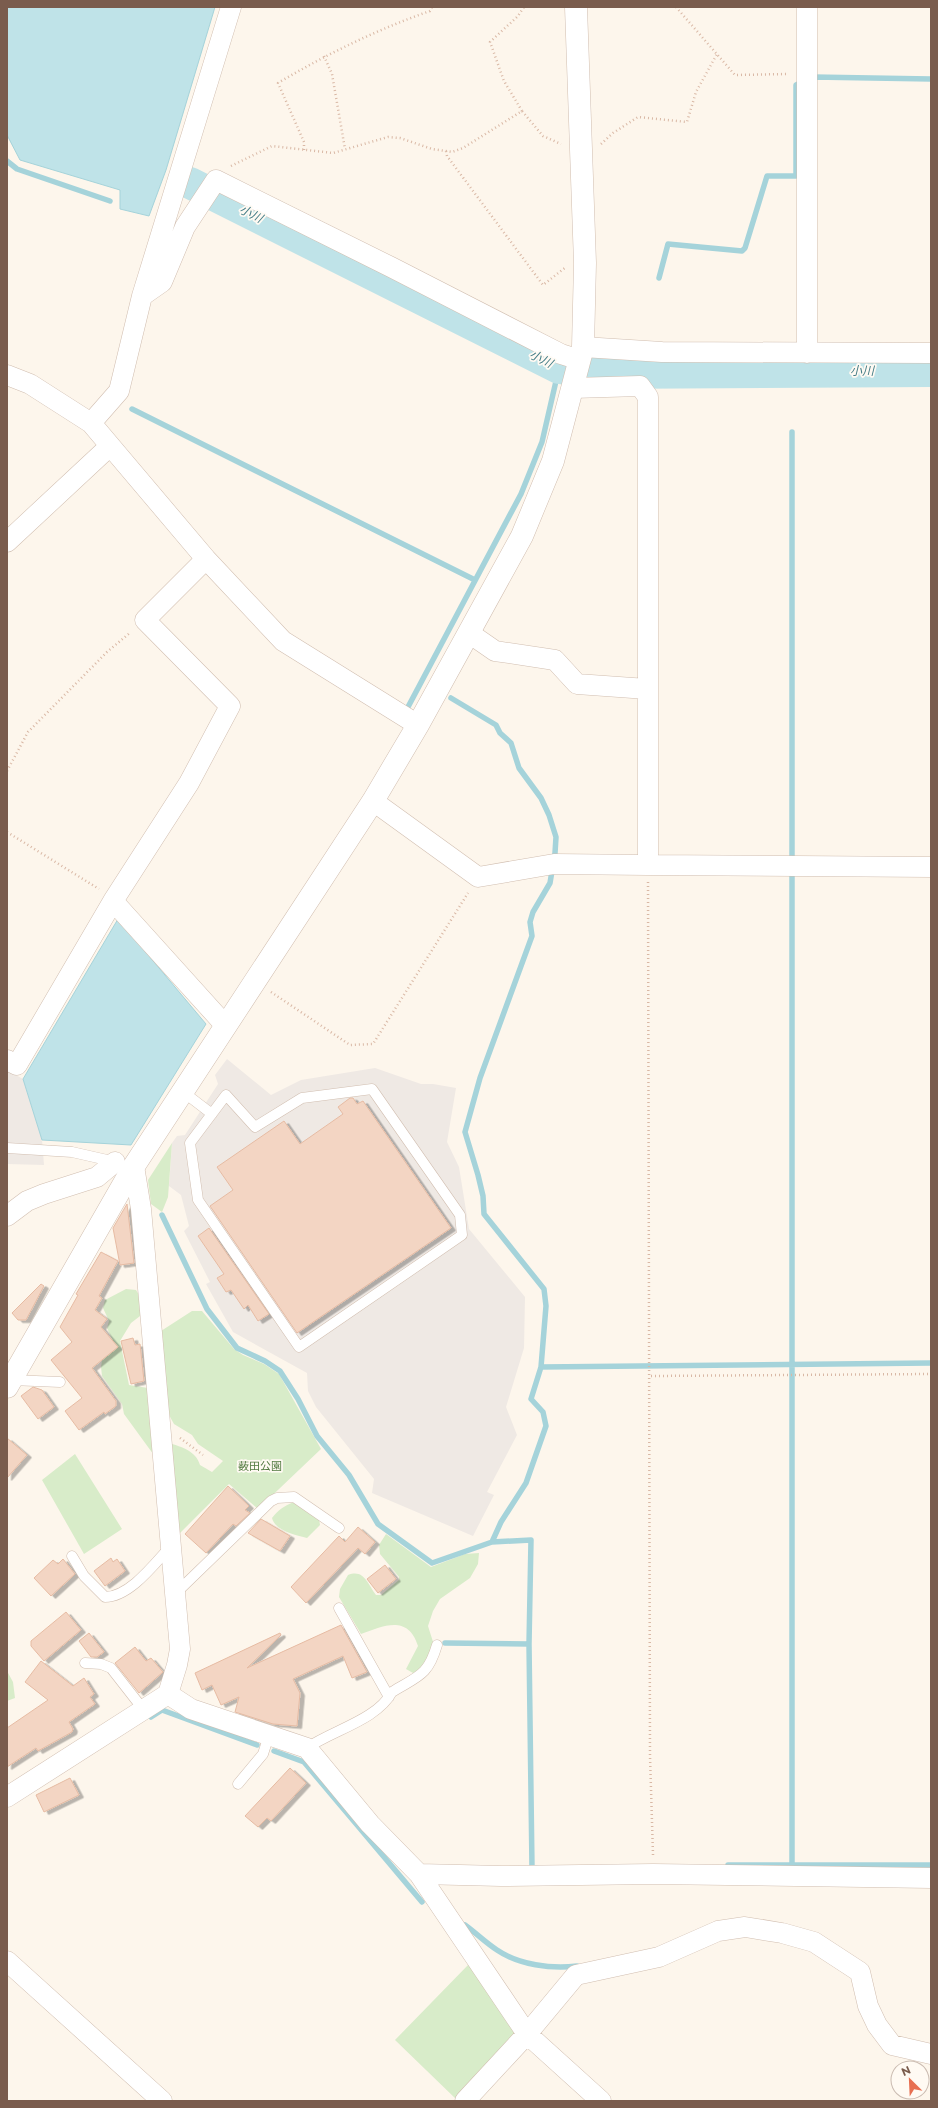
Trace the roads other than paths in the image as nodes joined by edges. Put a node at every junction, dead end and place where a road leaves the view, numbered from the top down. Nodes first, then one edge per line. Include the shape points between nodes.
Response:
1 (231, 7) edge
2 (576, 7) edge
3 (807, 7) edge
4 (142, 296) junction
5 (807, 353) junction
6 (931, 353) edge
7 (578, 368) junction
8 (7, 376) edge
9 (91, 423) junction
10 (110, 446) junction
11 (7, 542) edge
12 (206, 559) junction
13 (469, 633) junction
14 (647, 689) junction
15 (418, 725) junction
16 (373, 801) junction
17 (648, 865) junction
18 (931, 867) edge
19 (113, 901) junction
20 (225, 1025) junction
21 (7, 1060) edge
22 (182, 1092) junction
23 (212, 1114) junction
24 (7, 1148) edge
25 (124, 1164) junction
26 (7, 1216) edge
27 (60, 1382) dead end
28 (9, 1383) edge
29 (339, 1528) dead end
30 (171, 1546) junction
31 (72, 1556) dead end
32 (175, 1594) junction
33 (339, 1608) dead end
34 (438, 1645) dead end
35 (84, 1663) dead end
36 (168, 1694) junction
37 (389, 1697) junction
38 (143, 1709) junction
39 (269, 1735) junction
40 (307, 1748) junction
41 (238, 1784) dead end
42 (7, 1797) edge
43 (419, 1874) junction
44 (931, 1878) edge
45 (7, 1961) edge
46 (527, 2034) junction
47 (931, 2054) edge
48 (162, 2101) edge
49 (465, 2101) edge
50 (601, 2101) edge

1 - 4 street
2 - 7 street via 585,263
3 - 5 street
4 - 7 street via 162,282 184,227 216,180 561,354
4 - 9 street via 119,391
5 - 6 street
5 - 7 street via 662,352
7 - 13 street via 550,468 522,536
7 - 14 street via 640,386 648,397
8 - 9 street via 30,384
9 - 10 street
10 - 11 street
10 - 12 street
12 - 15 street via 283,640
12 - 19 street via 145,620 230,706 189,783
13 - 14 street via 495,651 555,660 577,684
13 - 15 street
14 - 17 street
15 - 16 street
16 - 17 street via 478,877 554,864
16 - 20 street
17 - 18 street
19 - 20 street
19 - 21 street via 17,1065
20 - 22 street
22 - 23 lane
22 - 25 street
23 - 23 lane via 190,1143 198,1200 299,1347 462,1235 460,1215 372,1089 302,1098 255,1127 226,1095
24 - 25 lane via 72,1152
25 - 26 street via 97,1177 27,1201
25 - 28 street
25 - 30 street via 141,1209
27 - 28 lane
29 - 32 lane via 294,1497 277,1498
30 - 31 lane via 138,1582 114,1597 105,1597 84,1576
30 - 32 street
32 - 36 street via 180,1649
33 - 37 lane
34 - 37 lane via 432,1663 425,1671 392,1692
35 - 38 lane via 101,1664 111,1668
36 - 38 street
36 - 39 street via 191,1709
37 - 40 lane via 367,1716
38 - 42 street
39 - 40 street
39 - 41 lane via 263,1754
40 - 43 street via 370,1824
43 - 44 street
43 - 46 street
45 - 48 street
46 - 47 street via 576,1975 658,1957 718,1931 745,1927 814,1942 860,1972 868,2006 877,2025 892,2045
46 - 49 street
46 - 50 street

